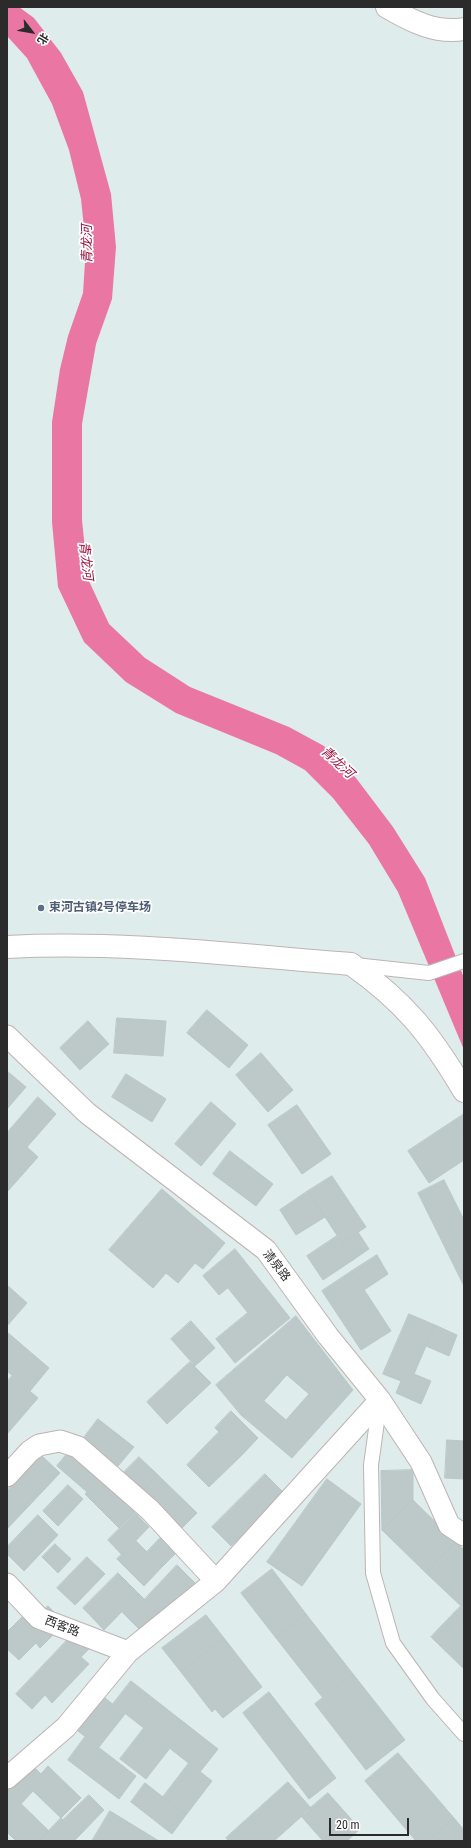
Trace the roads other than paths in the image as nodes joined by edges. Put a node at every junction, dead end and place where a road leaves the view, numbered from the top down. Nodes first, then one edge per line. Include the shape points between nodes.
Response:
1 (387, 7) edge
2 (464, 29) edge
3 (7, 947) edge
4 (464, 962) edge
5 (350, 964) junction
6 (7, 1036) edge
7 (464, 1091) edge
8 (380, 1400) junction
9 (7, 1476) edge
10 (464, 1535) edge
11 (216, 1581) junction
12 (7, 1584) edge
13 (128, 1652) junction
14 (464, 1734) edge
15 (7, 1778) edge

1 - 2 street via 412,22 427,27 443,30
3 - 5 street via 58,944 120,946
4 - 5 lane via 429,973
5 - 7 street via 399,1002 423,1028 444,1056
6 - 8 street, 清泉路 via 87,1113 266,1250 328,1336
8 - 10 street, 清泉路 via 421,1462 449,1525
8 - 11 street
8 - 14 lane via 371,1465 373,1573 393,1643 433,1699
9 - 11 street via 30,1451 40,1445 60,1441 78,1447 150,1510
11 - 13 street
12 - 13 street, 西客路 via 39,1618
13 - 15 street via 66,1727

